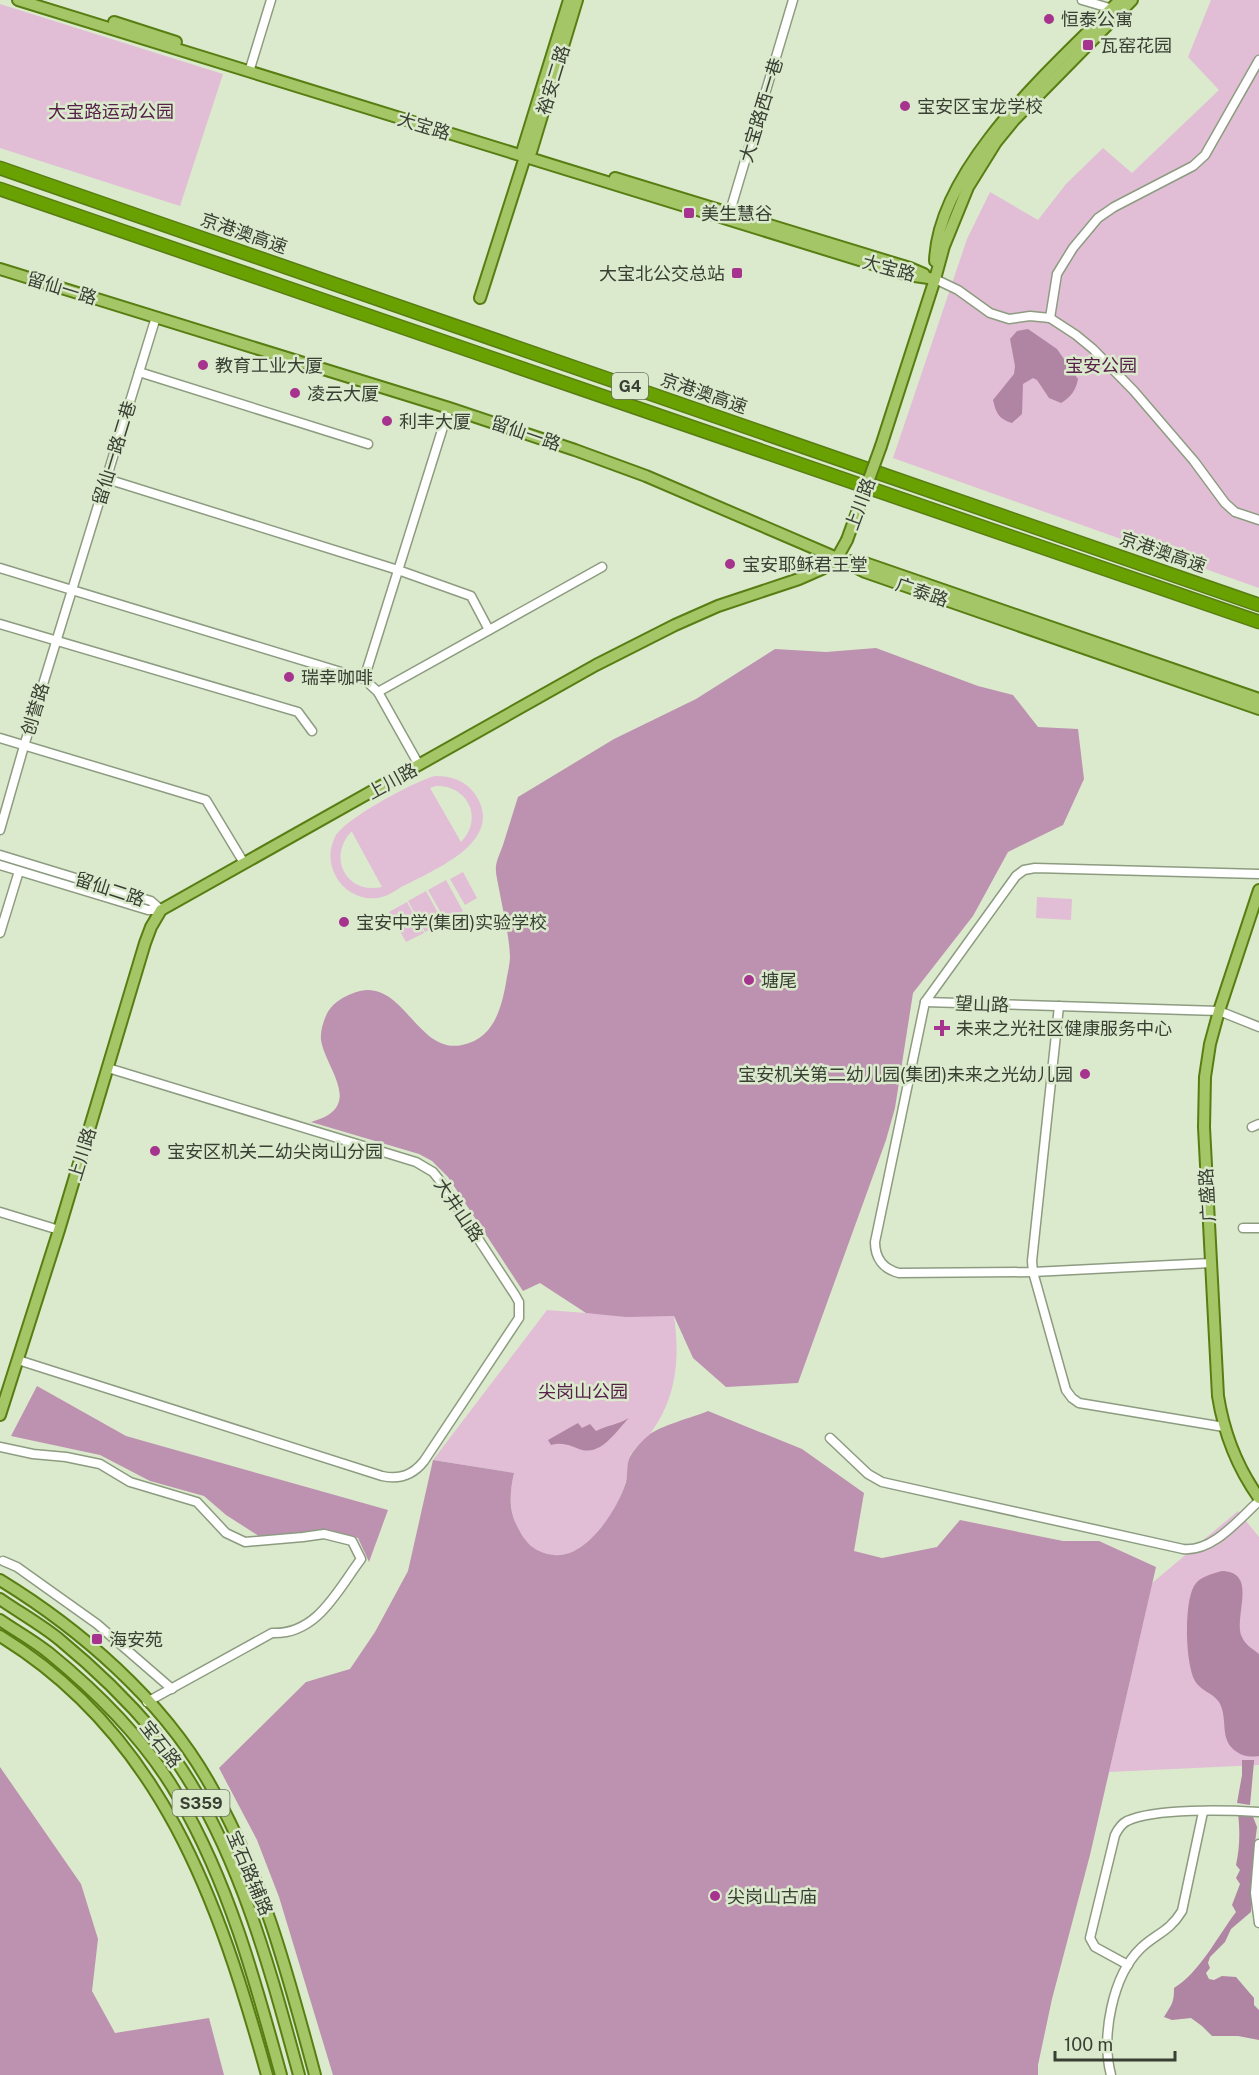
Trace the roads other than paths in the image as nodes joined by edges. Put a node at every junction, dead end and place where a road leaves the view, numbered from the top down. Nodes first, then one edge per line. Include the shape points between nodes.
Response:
1 (18, 0) edge
2 (42, 0) edge
3 (271, 0) edge
4 (569, 0) edge
5 (577, 0) edge
6 (794, 0) edge
7 (1082, 0) edge
8 (1120, 0) edge
9 (1132, 0) edge
10 (1116, 10) junction
11 (1259, 60) edge
12 (250, 68) junction
13 (526, 153) junction
14 (0, 168) edge
15 (0, 189) edge
16 (729, 216) junction
17 (0, 269) edge
18 (935, 279) junction
19 (480, 298) dead end
20 (156, 317) junction
21 (1050, 318) junction
22 (139, 372) junction
23 (449, 408) junction
24 (368, 444) dead end
25 (107, 479) junction
26 (1259, 520) edge
27 (837, 558) junction
28 (602, 567) dead end
29 (0, 568) edge
30 (398, 570) junction
31 (73, 590) junction
32 (1259, 605) edge
33 (1259, 622) edge
34 (0, 624) edge
35 (489, 630) junction
36 (57, 641) junction
37 (364, 679) junction
38 (378, 692) junction
39 (1259, 699) edge
40 (1259, 709) edge
41 (312, 731) dead end
42 (0, 738) edge
43 (24, 746) junction
44 (419, 765) junction
45 (0, 830) edge
46 (0, 855) edge
47 (244, 863) junction
48 (0, 865) edge
49 (19, 871) junction
50 (1259, 874) edge
51 (1259, 890) edge
52 (161, 910) junction
53 (0, 933) edge
54 (925, 1002) junction
55 (1059, 1006) junction
56 (1219, 1011) junction
57 (1259, 1027) edge
58 (108, 1068) junction
59 (0, 1212) edge
60 (1243, 1228) dead end
61 (1259, 1228) edge
62 (59, 1230) junction
63 (1211, 1263) junction
64 (1033, 1272) junction
65 (18, 1360) junction
66 (0, 1414) edge
67 (1224, 1427) junction
68 (830, 1438) dead end
69 (0, 1447) edge
70 (1259, 1500) edge
71 (3, 1561) dead end
72 (0, 1580) edge
73 (0, 1599) edge
74 (0, 1620) edge
75 (0, 1636) edge
76 (172, 1689) junction
77 (147, 1702) junction
78 (1203, 1812) junction
79 (1259, 1812) edge
80 (1259, 1844) edge
81 (1259, 1923) edge
82 (1128, 1965) junction
83 (267, 2075) edge
84 (281, 2075) edge
85 (299, 2075) edge
86 (315, 2075) edge
87 (1111, 2075) edge

1 - 12 main road, 大宝路
2 - 12 main road, 大宝路
3 - 12 street
4 - 13 main road, 裕安二路
5 - 13 main road, 裕安二路
6 - 16 street, 大宝路西一巷
7 - 10 street
8 - 10 main road, 上川路
9 - 10 main road, 上川路
10 - 18 main road, 上川路 via 996,142 954,217
11 - 21 street via 1205,155 1193,166 1114,207 1085,232 1057,274
12 - 13 main road, 大宝路
13 - 16 main road, 大宝路
13 - 19 main road, 裕安二路
14 - 32 highway, 京港澳高速 / G4
15 - 33 highway, 京港澳高速 / G4
16 - 18 main road, 大宝路 via 910,268
17 - 20 main road, 留仙一路
18 - 21 street via 990,313 1017,320 1030,316
18 - 27 main road, 上川路, bridge via 881,446
20 - 22 street, 留仙一路二巷
20 - 23 main road, 留仙一路
21 - 26 street via 1093,349 1134,391 1225,503 1235,512
22 - 24 street
22 - 25 street, 留仙一路二巷
23 - 27 main road, 留仙一路 via 646,476
23 - 30 street
25 - 30 street
25 - 31 street, 留仙一路二巷
27 - 39 main road, 广泰路 via 868,564
27 - 40 main road, 广泰路 via 865,572
27 - 44 main road, 上川路 via 807,576 718,606 645,640
28 - 35 street
29 - 31 street
30 - 35 street via 471,596
30 - 37 street
31 - 36 street, 创誉路
31 - 37 street
34 - 36 street
35 - 38 street
36 - 41 street via 298,712
36 - 43 street, 创誉路
37 - 38 street
38 - 44 street
42 - 43 street
43 - 45 street, 创誉路
43 - 47 street via 206,800
44 - 47 main road, 上川路
46 - 52 street, 留仙二路 via 151,901
47 - 52 main road, 上川路
48 - 49 street, 留仙二路
49 - 52 street, 留仙二路 via 148,910
49 - 53 street
50 - 54 street via 1024,870
51 - 56 main road, 广盛路
52 - 58 main road, 上川路 via 145,943
54 - 55 street, 望山路
54 - 64 street via 875,1242 877,1256 886,1268 899,1273
55 - 56 street, 望山路
55 - 64 street via 1032,1250
56 - 57 street
56 - 63 main road, 广盛路 via 1207,1060 1204,1094
58 - 62 main road, 上川路
58 - 65 street, 大井山路 via 416,1162 433,1172 519,1302 519,1318 419,1467 406,1476 390,1478
59 - 62 street
60 - 61 street
62 - 65 main road, 上川路
63 - 64 street
63 - 67 main road, 广盛路 via 1218,1396
64 - 67 street via 1066,1390 1072,1398 1079,1403
65 - 66 main road, 上川路
67 - 70 main road, 广盛路 via 1241,1470
68 - 70 street via 882,1482 1183,1549 1212,1542
69 - 76 street via 100,1464 130,1482 197,1502 226,1533 245,1542 324,1534 352,1541 361,1559 313,1621 298,1630 272,1633
71 - 76 street via 97,1624
72 - 77 main road, 宝石路辅路 via 69,1627
73 - 85 main road, 宝石路 / S359 via 59,1639 110,1685 156,1734 194,1788 250,1909
74 - 84 main road, 宝石路 / S359 via 48,1653 97,1697 142,1745 179,1797 233,1914 255,1977
75 - 83 main road via 39,1663 96,1714 128,1750 174,1820 206,1890
76 - 77 street
77 - 86 main road, 宝石路辅路 via 208,1780 237,1839 265,1904
78 - 79 street
78 - 82 street via 1182,1911
78 - 82 street via 1130,1820 1117,1831 1090,1938 1095,1947
80 - 81 street via 1255,1893
82 - 87 street via 1117,1988 1108,2024

